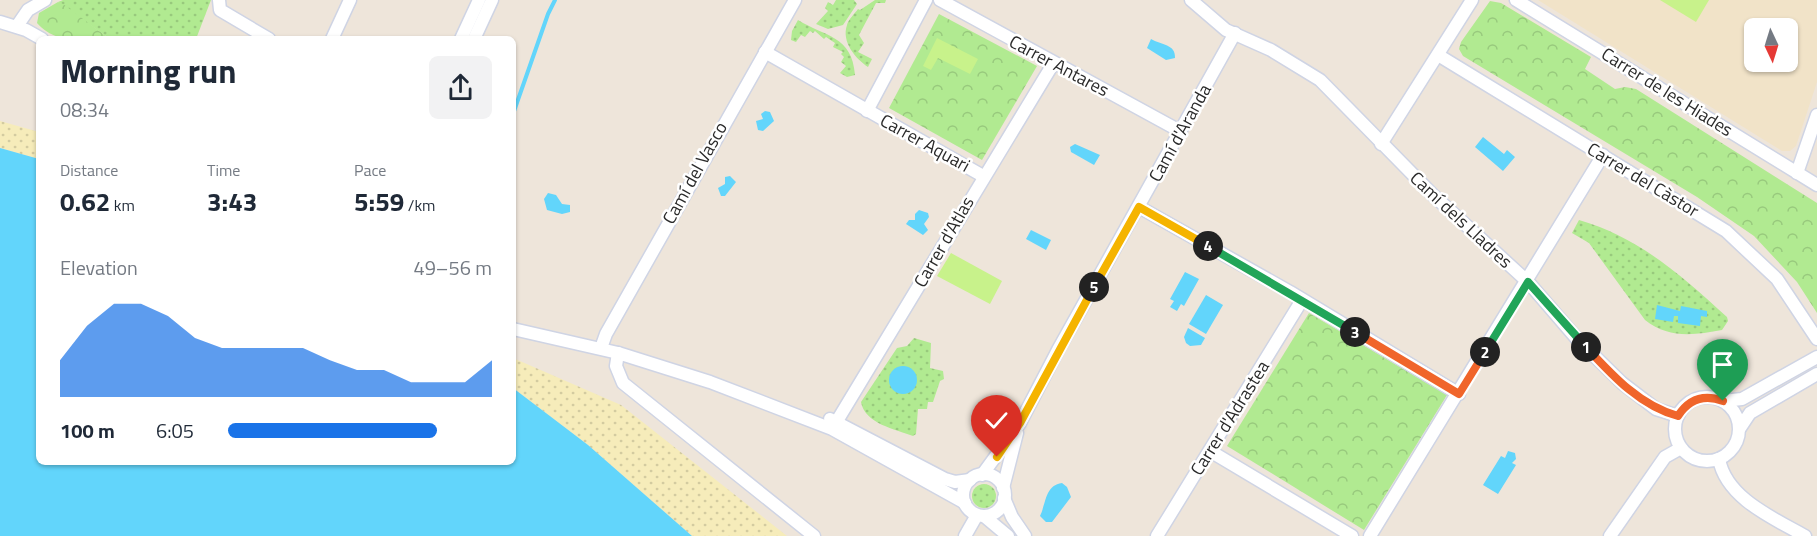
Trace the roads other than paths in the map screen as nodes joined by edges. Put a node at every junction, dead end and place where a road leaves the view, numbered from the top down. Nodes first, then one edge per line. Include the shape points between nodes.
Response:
1 (45, 0) edge
2 (219, 0) edge
3 (350, 0) edge
4 (479, 0) edge
5 (492, 0) edge
6 (795, 0) edge
7 (926, 0) edge
8 (940, 0) edge
9 (1191, 0) edge
10 (1472, 0) edge
11 (1516, 0) edge
12 (0, 22) edge
13 (17, 26) junction
14 (1235, 33) junction
15 (36, 36) edge
16 (264, 36) edge
17 (333, 36) edge
18 (462, 36) edge
19 (475, 36) edge
20 (765, 52) junction
21 (1438, 55) junction
22 (1053, 64) junction
23 (867, 111) junction
24 (1817, 115) edge
25 (1180, 131) junction
26 (1381, 144) junction
27 (1603, 155) junction
28 (1797, 173) junction
29 (983, 176) junction
30 (1817, 185) edge
31 (1139, 207) junction
32 (1528, 282) junction
33 (1302, 300) junction
34 (516, 330) edge
35 (1817, 339) edge
36 (601, 348) junction
37 (618, 352) junction
38 (1817, 357) edge
39 (1817, 374) edge
40 (1459, 394) junction
41 (1723, 401) junction
42 (774, 407) junction
43 (1678, 416) junction
44 (837, 421) junction
45 (1020, 423) junction
46 (1740, 428) junction
47 (1681, 448) junction
48 (1210, 451) junction
49 (1719, 459) junction
50 (982, 475) junction
51 (970, 480) junction
52 (1004, 493) junction
53 (964, 503) junction
54 (981, 515) junction
55 (814, 536) edge
56 (965, 536) edge
57 (1008, 536) edge
58 (1025, 536) edge
59 (1157, 536) edge
60 (1352, 536) edge
61 (1370, 536) edge
62 (1610, 536) edge
63 (1805, 536) edge

1 - 13 street via 28,10
2 - 16 street via 220,10
3 - 17 street
4 - 18 street
5 - 19 street
6 - 20 street, Camí del Vasco
7 - 23 street, Carrer Aquari
8 - 22 street, Carrer Antares
9 - 14 street, Camí dels Lladres
10 - 21 street
11 - 28 street, Carrer de les Hiades
12 - 13 street
13 - 15 street
14 - 25 street, Camí d'Aranda
14 - 26 street, Camí dels Lladres via 1320,80
20 - 23 street, Carrer Aquari
20 - 36 street, Camí del Vasco
21 - 26 street
21 - 27 street, Carrer del Càstor
22 - 25 street, Carrer Antares
22 - 29 street, Carrer d'Atlas
23 - 29 street, Carrer Aquari
24 - 28 street
25 - 31 street, Camí d'Aranda
26 - 32 street, Camí dels Lladres
27 - 32 street via 1534,264
27 - 35 street, Carrer del Càstor via 1743,244 1777,279
28 - 30 street, Carrer de les Hiades
29 - 44 street, Carrer d'Atlas
31 - 33 street
31 - 45 street, Camí d'Aranda
32 - 40 street
32 - 43 street, Camí dels Lladres via 1622,383 1656,409
33 - 40 street
33 - 48 street, Carrer d'Adrastea
34 - 36 street
36 - 37 street
37 - 42 street via 680,370
37 - 55 street via 616,366 623,383
38 - 41 street via 1742,399
39 - 46 street via 1750,413
40 - 61 street
41 - 43 street via 1702,397 1684,407
41 - 46 street via 1737,417
42 - 44 street
42 - 53 street via 848,437
43 - 47 street via 1676,434
44 - 51 street via 945,479
45 - 50 street, Camí d'Aranda
45 - 52 street, Camí d'Aranda
46 - 49 street via 1732,450
47 - 49 street via 1701,461
47 - 62 street via 1665,457
48 - 59 street, Carrer d'Adrastea
48 - 60 street
49 - 63 street via 1721,472 1743,498
50 - 51 street
50 - 52 street via 995,478
51 - 53 street via 963,490
52 - 54 street via 998,511
52 - 58 street via 1012,518
53 - 54 street
54 - 56 street
54 - 57 street

